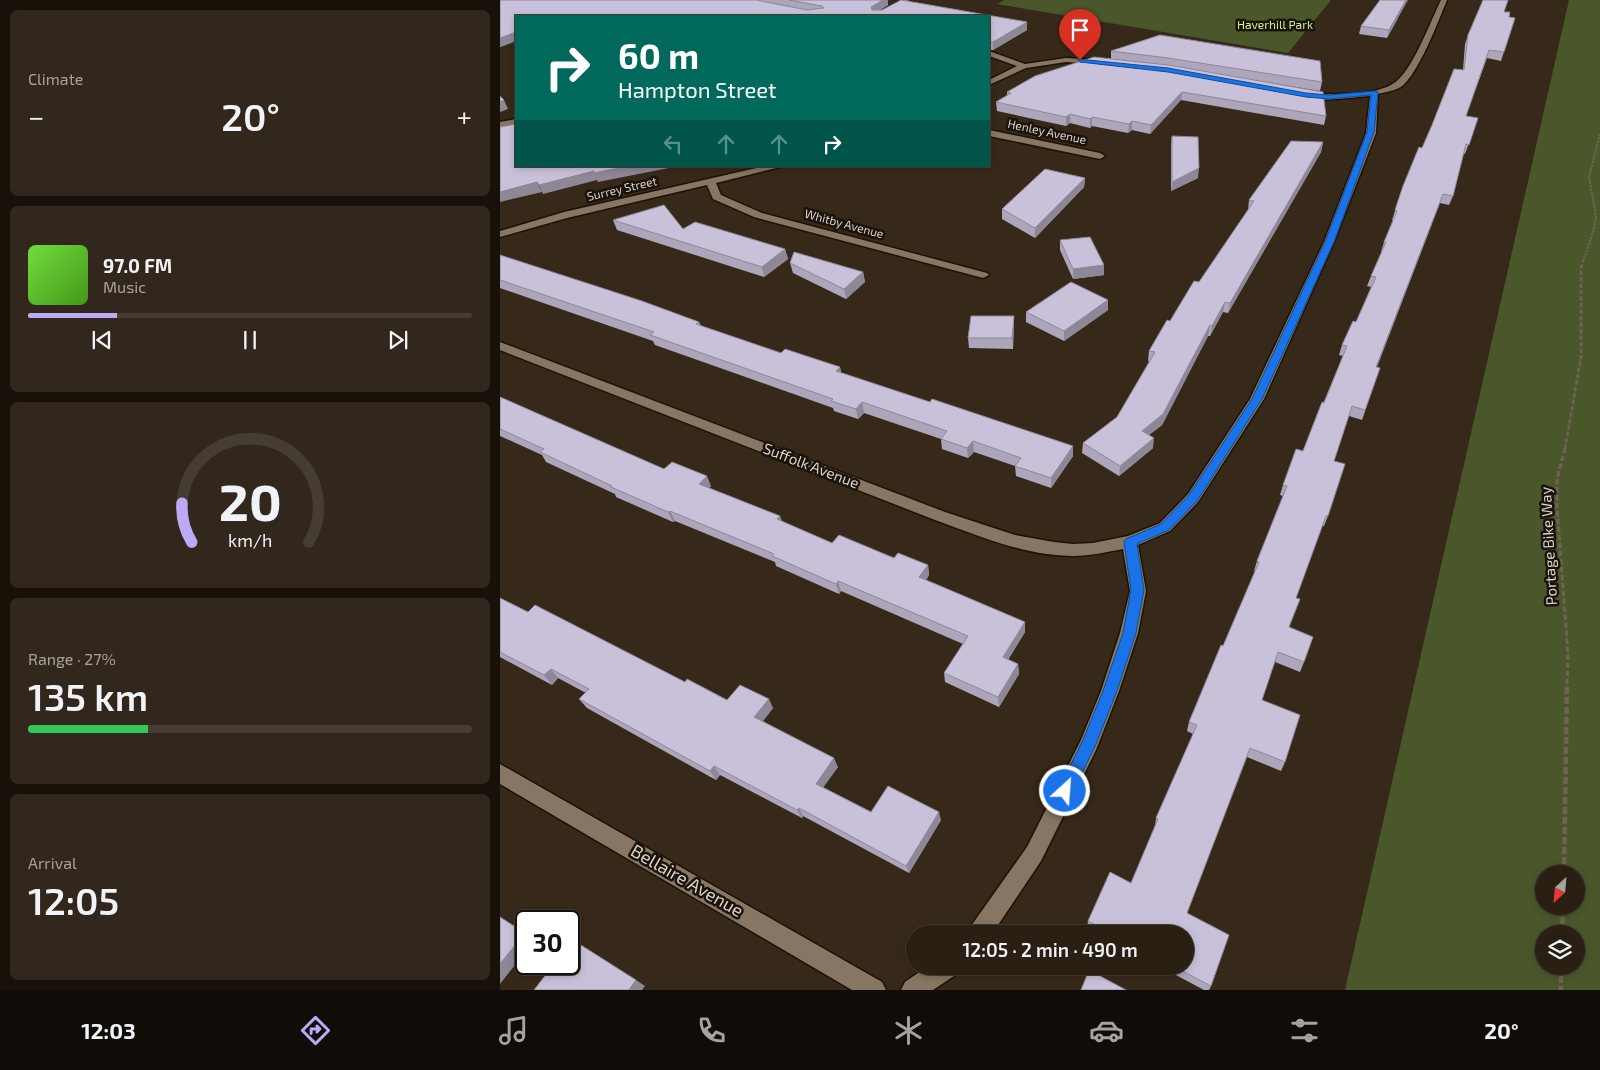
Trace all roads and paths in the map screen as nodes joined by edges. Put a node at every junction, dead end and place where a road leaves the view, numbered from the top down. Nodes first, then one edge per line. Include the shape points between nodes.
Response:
1 (907, 0) edge
2 (1444, 0) edge
3 (879, 15) edge
4 (990, 53) edge
5 (1112, 63) edge
6 (1024, 66) junction
7 (990, 83) edge
8 (1374, 92) junction
9 (1297, 93) edge
10 (515, 122) edge
11 (500, 125) edge
12 (990, 133) edge
13 (1600, 134) edge
14 (1100, 156) dead end
15 (775, 167) edge
16 (710, 182) junction
17 (500, 234) edge
18 (983, 275) dead end
19 (500, 346) edge
20 (1130, 542) junction
21 (500, 773) edge
22 (1564, 865) edge
23 (985, 925) edge
24 (936, 975) edge
25 (1562, 975) edge
26 (874, 990) edge
27 (913, 990) edge
28 (1561, 990) edge

1 - 3 street
2 - 8 street via 1402,82
4 - 6 street
5 - 6 street via 1066,60
6 - 7 street
8 - 9 street via 1329,97
8 - 20 street, Suffolk Avenue via 1371,132 1330,242 1257,399 1193,498 1165,527
10 - 11 street
12 - 14 street, Henley Avenue
13 - 22 path, Portage Bike Way via 1589,177 1595,223 1580,268 1582,356 1568,438 1557,479 1568,655
15 - 16 street, Surrey Street
16 - 17 street, Surrey Street via 564,215
16 - 18 street, Whitby Avenue via 717,197 758,215
19 - 20 street, Suffolk Avenue via 940,516 1003,537 1053,548 1091,549
20 - 23 street via 1138,590 1129,633 1110,691 1089,744 1034,854
21 - 26 street, Bellaire Avenue
24 - 27 street
25 - 28 path

